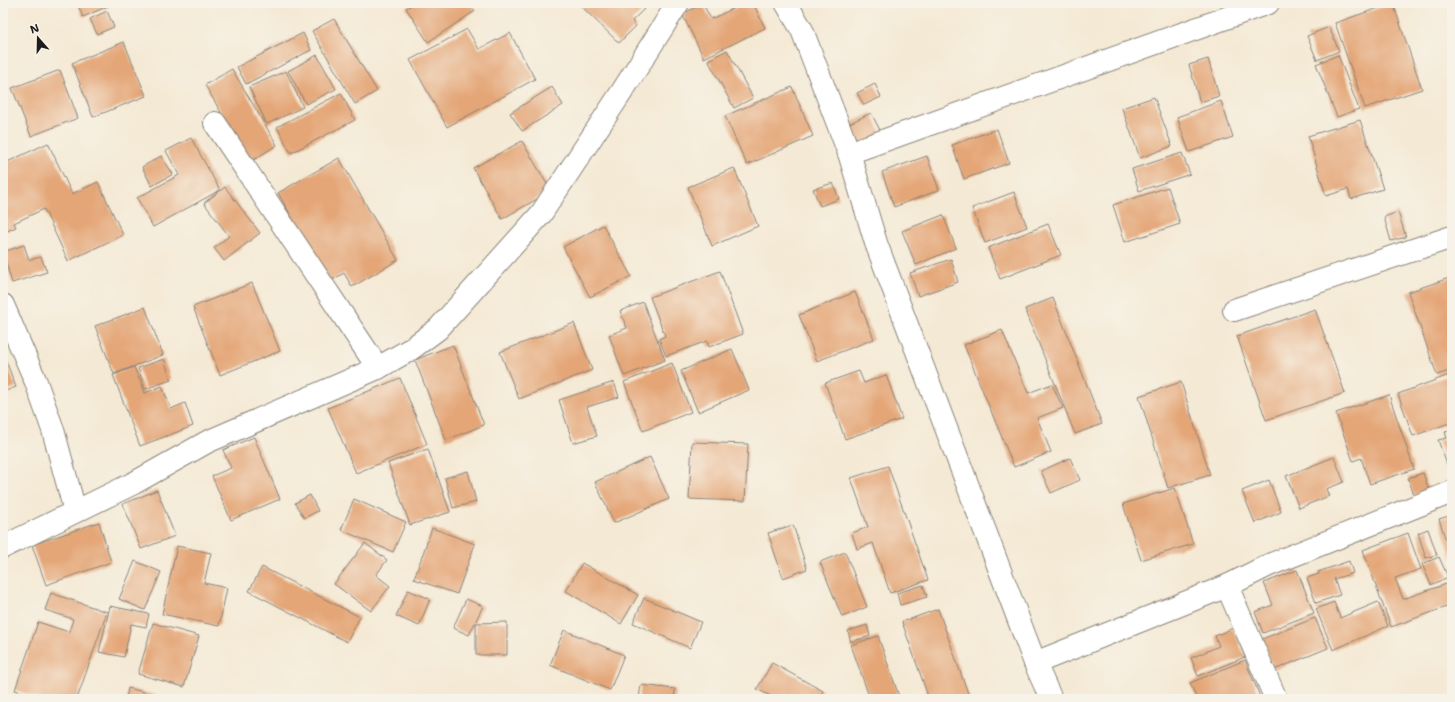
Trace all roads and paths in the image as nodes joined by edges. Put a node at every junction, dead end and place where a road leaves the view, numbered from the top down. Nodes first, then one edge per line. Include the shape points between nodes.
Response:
1 (678, 3) edge
2 (786, 3) edge
3 (1268, 3) edge
4 (215, 123) dead end
5 (849, 153) junction
6 (1452, 237) edge
7 (3, 305) edge
8 (1234, 310) dead end
9 (378, 368) junction
10 (1452, 492) edge
11 (75, 512) junction
12 (3, 547) edge
13 (1227, 586) junction
14 (1035, 663) junction
15 (1051, 699) edge
16 (1276, 699) edge

1 - 9 street via 541,214 438,329 411,349
2 - 5 street via 802,30
3 - 5 street
4 - 9 street
5 - 14 street via 884,265
6 - 8 street
7 - 11 street via 36,382 53,430
9 - 11 street via 207,442 134,483
10 - 13 street via 1268,565
11 - 12 street
13 - 14 street
13 - 16 street
14 - 15 street

